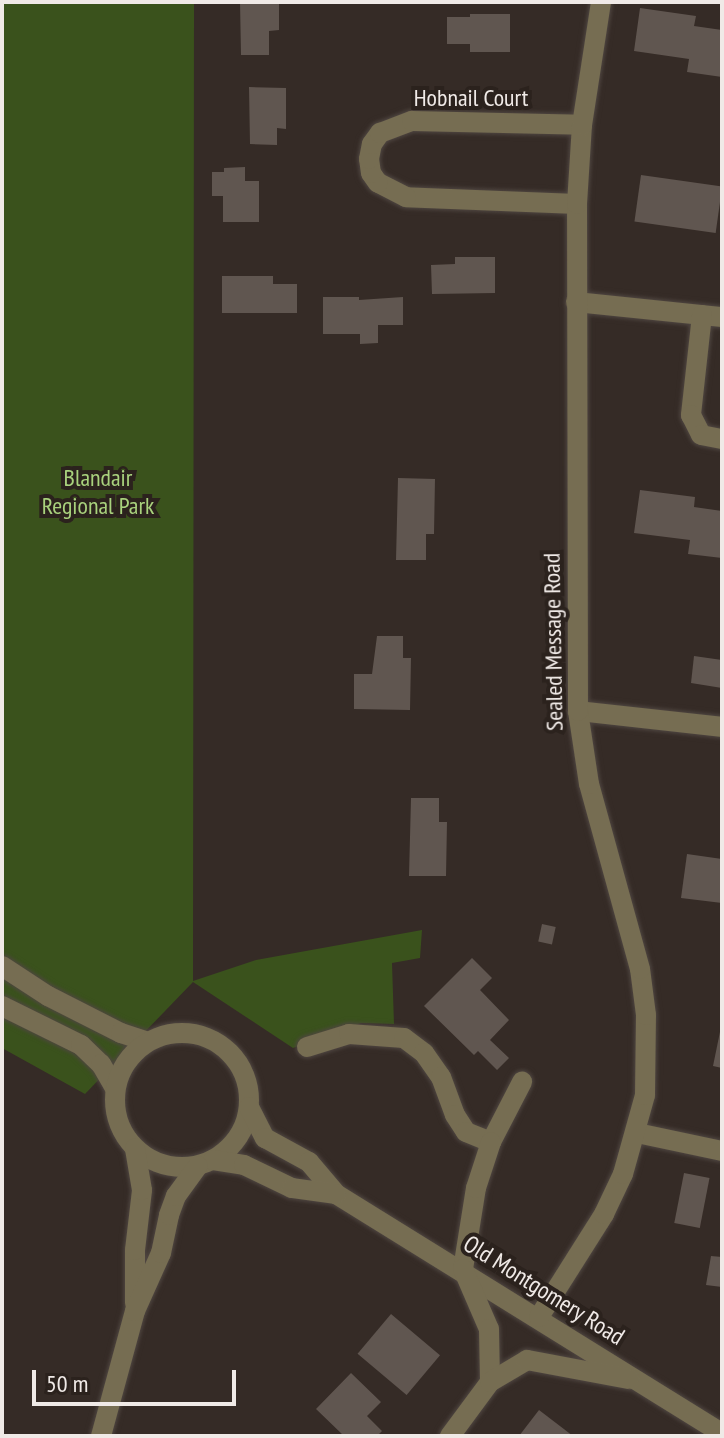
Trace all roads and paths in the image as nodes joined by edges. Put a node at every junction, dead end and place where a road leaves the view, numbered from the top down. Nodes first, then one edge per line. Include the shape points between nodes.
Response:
1 (601, 2) edge
2 (582, 125) junction
3 (577, 204) junction
4 (576, 302) junction
5 (712, 316) edge
6 (722, 439) edge
7 (578, 711) junction
8 (722, 727) edge
9 (2, 966) edge
10 (2, 1006) edge
11 (148, 1042) junction
12 (307, 1047) dead end
13 (522, 1082) dead end
14 (115, 1088) junction
15 (249, 1107) junction
16 (637, 1133) junction
17 (491, 1142) junction
18 (135, 1149) junction
19 (722, 1151) edge
20 (205, 1163) junction
21 (336, 1194) junction
22 (463, 1269) junction
23 (135, 1311) junction
24 (539, 1317) junction
25 (641, 1381) junction
26 (490, 1382) junction
27 (722, 1433) edge
28 (101, 1436) edge
29 (450, 1436) edge

1 - 2 street, Sealed Message Road
2 - 3 street, Sealed Message Road
2 - 3 street, Hobnail Court via 412,121 380,133 369,159 378,183 406,197
3 - 4 street, Sealed Message Road
4 - 5 street
4 - 7 street, Sealed Message Road
5 - 6 street via 691,415 701,435
7 - 8 street
7 - 16 street, Sealed Message Road via 589,784 642,984 645,1095
9 - 11 street via 48,996
10 - 14 street via 81,1045
11 - 14 street via 131,1055
11 - 15 street via 192,1033 213,1040 244,1073
12 - 17 street via 349,1034 404,1038 424,1053 441,1077 466,1132
13 - 17 street
14 - 18 street via 117,1121
15 - 20 street via 239,1135
15 - 21 street, Old Montgomery Road via 265,1138 309,1162
16 - 19 street
16 - 24 street, Sealed Message Road via 604,1214
17 - 22 street via 476,1188
18 - 20 street via 164,1166
18 - 23 street via 142,1190
20 - 21 street, Old Montgomery Road via 244,1165 292,1188
20 - 23 street via 176,1196 161,1253
21 - 22 street, Old Montgomery Road
22 - 24 street, Old Montgomery Road
22 - 26 street via 489,1329
23 - 28 street
24 - 25 street, Old Montgomery Road
25 - 26 street via 527,1360
25 - 27 street, Old Montgomery Road
26 - 29 street

